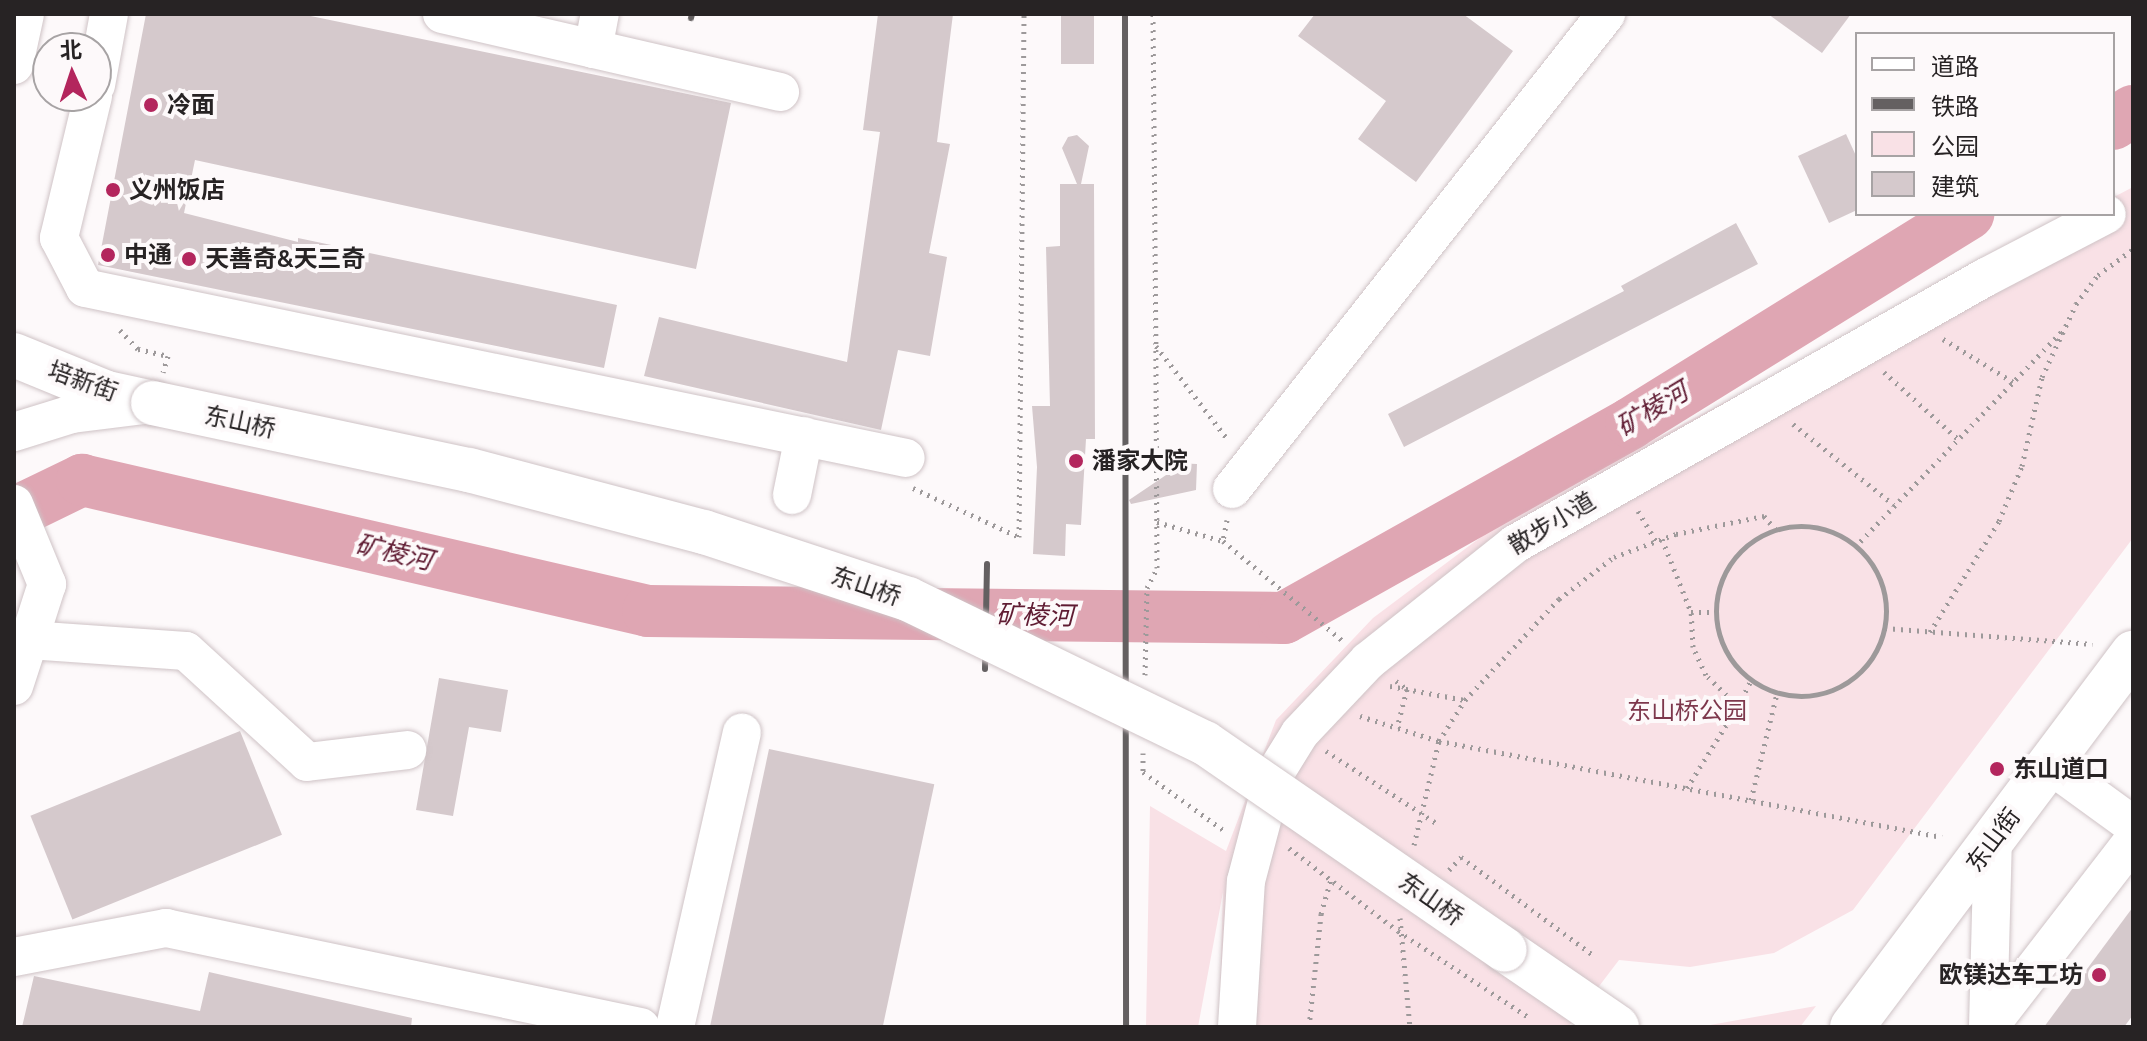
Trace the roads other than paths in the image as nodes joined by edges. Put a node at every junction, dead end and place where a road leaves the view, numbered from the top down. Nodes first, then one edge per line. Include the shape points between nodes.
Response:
1 (25, 14) edge
2 (443, 14) edge
3 (1606, 14) edge
4 (597, 32) edge
5 (14, 65) edge
6 (780, 92) dead end
7 (89, 112) edge
8 (2133, 201) edge
9 (2115, 210) edge
10 (2103, 216) edge
11 (14, 355) edge
12 (158, 388) junction
13 (14, 432) edge
14 (804, 436) junction
15 (905, 470) road end
16 (1232, 489) road end
17 (792, 495) dead end
18 (21, 521) edge
19 (29, 640) junction
20 (2113, 649) edge
21 (14, 686) edge
22 (742, 733) dead end
23 (407, 750) dead end
24 (2049, 764) junction
25 (2133, 825) edge
26 (1993, 840) junction
27 (2133, 841) edge
28 (14, 957) edge
29 (641, 1027) edge
30 (675, 1027) edge
31 (1237, 1027) edge
32 (1617, 1027) edge
33 (1852, 1027) edge
34 (1988, 1027) edge

1 - 5 street
2 - 4 street
3 - 16 street
4 - 6 street
7 - 14 street via 59,238 85,288
8 - 9 street
10 - 31 street, 散步小道 via 1515,544 1338,691 1300,733 1274,775 1255,838
11 - 12 main road, 培新街 via 107,393
12 - 13 street
12 - 32 main road, 东山桥, bridge via 704,532 908,599 1205,743
14 - 15 street
14 - 17 street
18 - 19 street via 47,584
19 - 21 street
19 - 23 street via 186,651 307,762
20 - 24 main road, 东山街
22 - 30 street
24 - 25 street
24 - 26 main road, 东山街
26 - 33 main road, 东山街
26 - 34 street
27 - 34 street
28 - 29 street via 166,928

